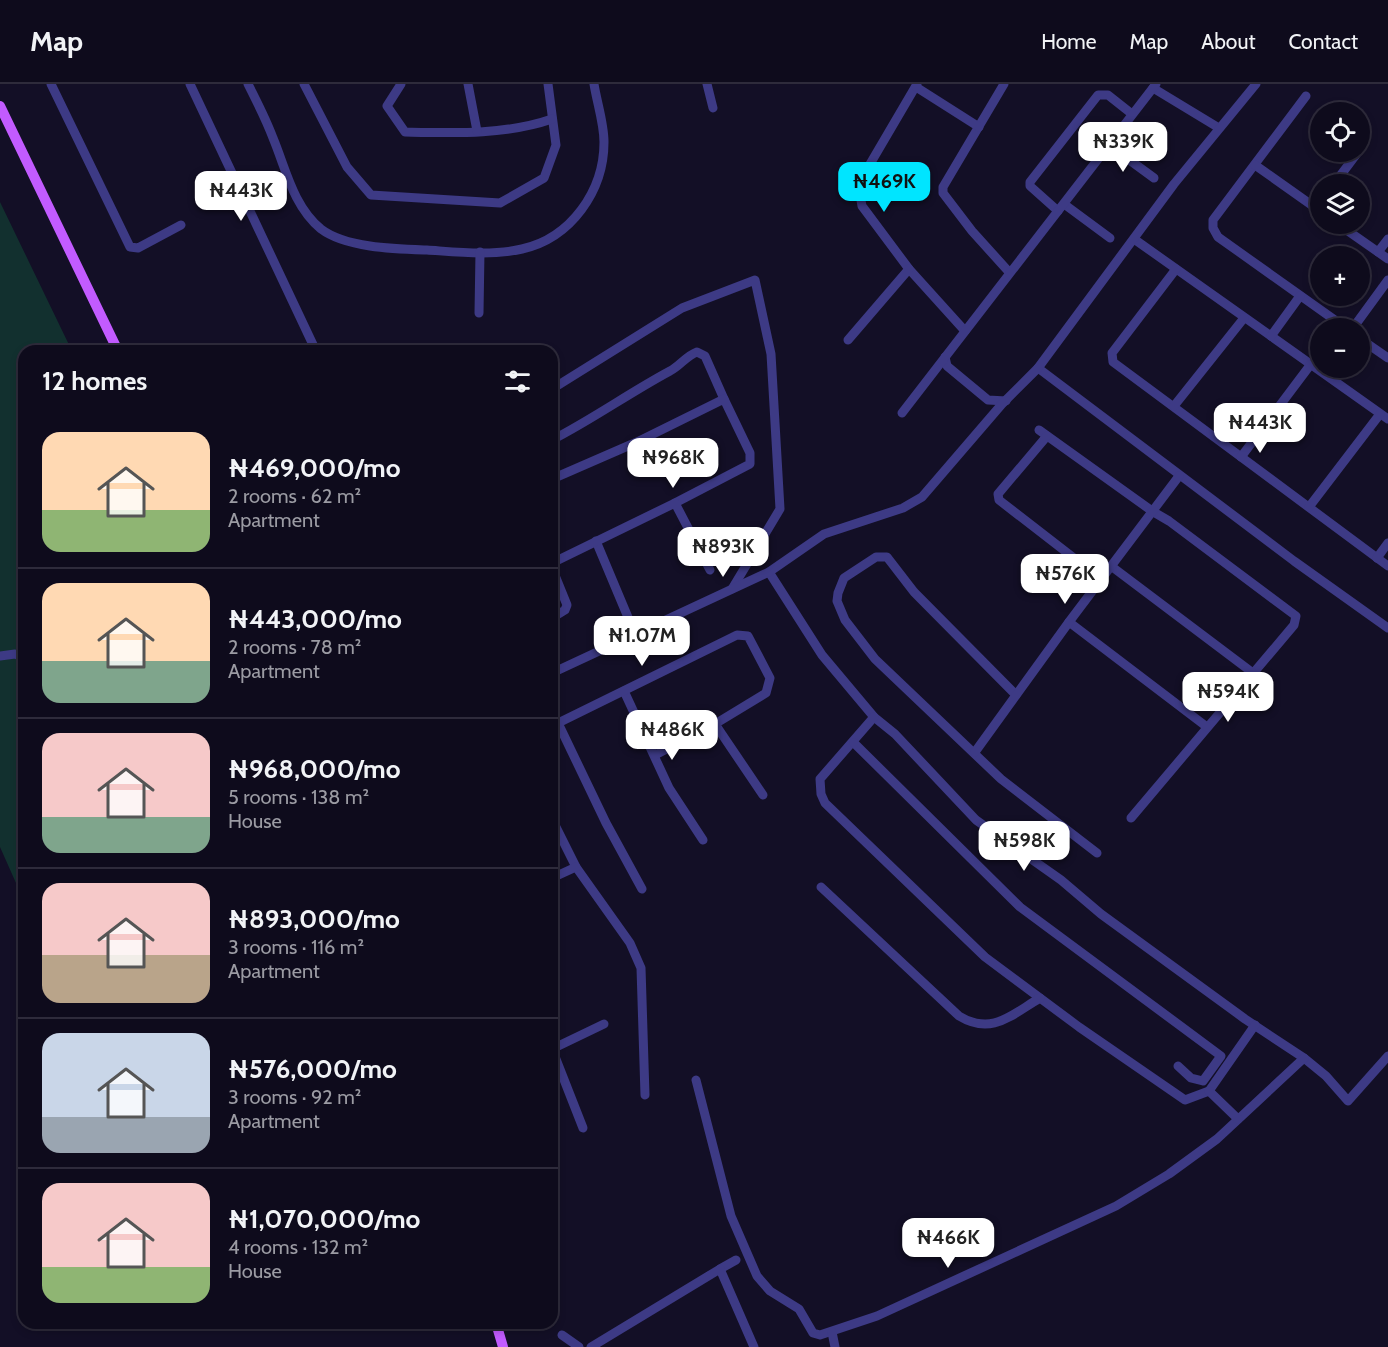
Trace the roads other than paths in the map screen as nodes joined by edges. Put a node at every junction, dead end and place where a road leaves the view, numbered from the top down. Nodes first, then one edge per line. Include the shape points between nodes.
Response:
1 (51, 84) edge
2 (190, 84) edge
3 (248, 84) edge
4 (303, 84) edge
5 (401, 84) edge
6 (468, 84) edge
7 (548, 84) edge
8 (594, 84) edge
9 (707, 84) edge
10 (1004, 84) edge
11 (1256, 84) edge
12 (917, 85) edge
13 (1154, 86) edge
14 (1306, 96) dead end
15 (713, 108) dead end
16 (1, 109) edge
17 (1132, 114) junction
18 (552, 118) junction
19 (978, 127) junction
20 (1220, 128) junction
21 (477, 131) junction
22 (1109, 145) junction
23 (1255, 165) junction
24 (1154, 178) dead end
25 (1310, 202) edge
26 (1061, 207) junction
27 (181, 225) dead end
28 (1352, 234) edge
29 (1110, 238) dead end
30 (1134, 239) junction
31 (1388, 239) edge
32 (480, 252) junction
33 (1378, 252) junction
34 (1388, 259) edge
35 (909, 268) junction
36 (1176, 269) junction
37 (1009, 272) junction
38 (1388, 280) edge
39 (1300, 296) junction
40 (479, 313) dead end
41 (1244, 318) junction
42 (1332, 318) edge
43 (1360, 318) edge
44 (965, 331) junction
45 (1271, 336) junction
46 (848, 340) dead end
47 (115, 345) edge
48 (313, 345) edge
49 (1370, 346) edge
50 (945, 357) junction
51 (1388, 358) edge
52 (1310, 363) edge
53 (1310, 365) edge
54 (1038, 368) junction
55 (1331, 378) edge
56 (558, 385) edge
57 (724, 399) junction
58 (1006, 400) junction
59 (1174, 406) junction
60 (903, 413) dead end
61 (1384, 416) edge
62 (1039, 430) dead end
63 (1047, 436) junction
64 (558, 437) edge
65 (1241, 457) junction
66 (558, 475) edge
67 (1179, 476) junction
68 (675, 502) junction
69 (1309, 507) junction
70 (1152, 512) junction
71 (596, 541) junction
72 (1388, 543) edge
73 (1377, 558) junction
74 (558, 562) edge
75 (1110, 566) junction
76 (1388, 566) edge
77 (710, 570) dead end
78 (769, 572) junction
79 (1101, 579) junction
80 (558, 581) edge
81 (732, 589) junction
82 (558, 614) edge
83 (1069, 622) junction
84 (1388, 628) edge
85 (635, 634) junction
86 (18, 655) edge
87 (0, 656) edge
88 (558, 670) edge
89 (1253, 673) junction
90 (624, 691) junction
91 (1016, 695) junction
92 (874, 717) junction
93 (558, 723) edge
94 (715, 724) junction
95 (1207, 727) junction
96 (558, 730) edge
97 (854, 743) junction
98 (975, 752) junction
99 (655, 755) junction
100 (763, 795) dead end
101 (1131, 818) dead end
102 (558, 831) edge
103 (703, 840) dead end
104 (1097, 853) dead end
105 (576, 867) junction
106 (558, 875) edge
107 (821, 887) dead end
108 (642, 889) dead end
109 (1040, 998) junction
110 (604, 1024) dead end
111 (1255, 1025) junction
112 (558, 1046) edge
113 (1388, 1056) edge
114 (1304, 1058) junction
115 (558, 1064) edge
116 (1178, 1066) dead end
117 (696, 1080) dead end
118 (1209, 1091) junction
119 (645, 1095) dead end
120 (1238, 1119) junction
121 (583, 1128) dead end
122 (736, 1260) dead end
123 (720, 1269) junction
124 (498, 1329) edge
125 (832, 1332) junction
126 (562, 1335) dead end
127 (503, 1347) edge
128 (579, 1347) edge
129 (591, 1347) edge
130 (754, 1347) edge
131 (835, 1347) edge

1 - 27 street via 130,248 138,248
2 - 48 street
3 - 32 street via 291,188 320,228 341,240 397,249
4 - 18 street via 347,167 371,195 500,203 544,178 556,145
5 - 21 street via 387,106 405,132
6 - 21 street
7 - 18 street
8 - 32 street via 604,141 595,190 585,206 561,230 523,249
9 - 15 street
10 - 19 street
11 - 20 street
12 - 19 street
12 - 35 street via 863,176 860,195 862,206
13 - 17 street
13 - 20 street
14 - 23 street
16 - 47 main road
17 - 22 street
17 - 26 street via 1108,95 1098,95 1030,182 1030,186
18 - 21 street via 534,125
19 - 37 street via 943,193
20 - 30 street
22 - 24 street
22 - 26 street
23 - 25 street
23 - 39 street via 1213,220 1213,228 1218,237
26 - 29 street
26 - 37 street
28 - 33 street
30 - 36 street
30 - 54 street
31 - 33 street
32 - 40 street
33 - 34 street
35 - 44 street
35 - 46 street
36 - 41 street
36 - 59 street via 1110,356
37 - 44 street
38 - 43 street
39 - 42 street
39 - 45 street
41 - 45 street
41 - 59 street
44 - 50 street
45 - 52 street
49 - 51 street
50 - 58 street via 947,366 988,400
50 - 60 street
53 - 65 street
54 - 58 street
54 - 67 street
55 - 61 street
56 - 81 street via 681,308 755,280 771,354 780,509
57 - 64 street via 705,356 697,352 598,416
57 - 66 street via 638,442
57 - 68 street via 750,453 750,464
58 - 78 street via 930,488 906,507 824,534
59 - 65 street
61 - 69 street
62 - 63 street
63 - 70 street
63 - 79 street via 998,494 999,500
65 - 69 street
67 - 70 street
67 - 84 street
68 - 71 street
68 - 77 street
69 - 73 street
70 - 75 street
70 - 89 street via 1296,616 1294,625
71 - 74 street
71 - 85 street
72 - 73 street
73 - 76 street
75 - 79 street
75 - 89 street
78 - 81 street
78 - 92 street via 822,655
79 - 83 street
80 - 82 street via 567,605
81 - 85 street
83 - 91 street
83 - 95 street
85 - 88 street
86 - 87 street
89 - 95 street
90 - 93 street
90 - 94 street via 737,635 748,636 770,678 769,689
90 - 99 street
91 - 98 street
91 - 98 street via 914,592 887,557 876,557 844,578 837,601 845,620 875,658
92 - 97 street
92 - 111 street via 976,820
94 - 99 street
94 - 100 street
95 - 101 street
96 - 108 street
97 - 109 street via 820,779 825,802 986,957
97 - 116 street via 1020,907 1221,1056 1203,1081 1191,1078
98 - 104 street via 1007,784
99 - 103 street via 674,796
102 - 105 street
105 - 106 street
105 - 119 street via 630,943 640,968
107 - 109 street via 968,1022 993,1025
109 - 118 street via 1185,1100
110 - 112 street
111 - 114 street
111 - 118 street
113 - 114 street via 1348,1101
114 - 120 street
115 - 121 street
117 - 125 street via 731,1216 757,1276 770,1291 799,1309 813,1333
118 - 120 street
120 - 125 street via 1169,1174 1103,1214 877,1316
122 - 123 street
123 - 129 street
123 - 130 street
124 - 127 main road
125 - 131 street
126 - 128 street

